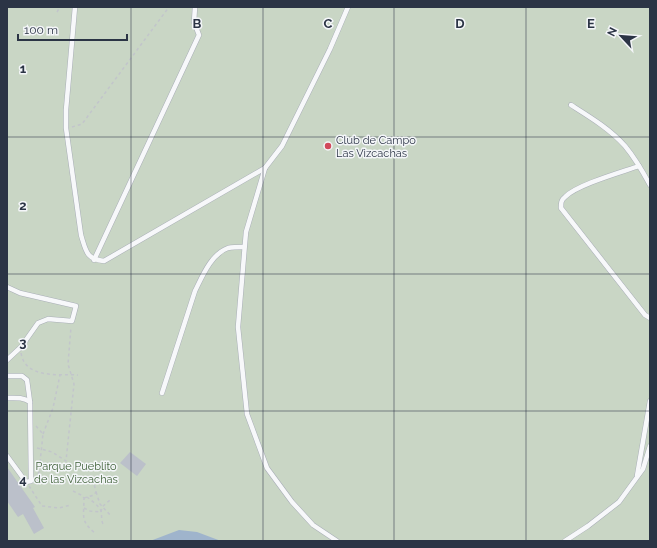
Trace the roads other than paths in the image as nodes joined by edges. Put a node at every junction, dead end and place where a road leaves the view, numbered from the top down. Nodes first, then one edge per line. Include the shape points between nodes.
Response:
1 (75, 7) edge
2 (195, 7) edge
3 (348, 7) edge
4 (571, 105) dead end
5 (639, 166) junction
6 (265, 168) junction
7 (650, 185) edge
8 (244, 247) junction
9 (94, 260) junction
10 (7, 287) edge
11 (650, 318) edge
12 (7, 360) edge
13 (7, 376) edge
14 (162, 393) dead end
15 (7, 398) edge
16 (650, 401) edge
17 (30, 402) junction
18 (650, 446) edge
19 (7, 456) edge
20 (637, 477) junction
21 (337, 541) edge
22 (565, 541) edge

1 - 9 lane via 66,128 81,235 86,252
2 - 9 lane via 194,22 199,35
3 - 6 lane via 330,50 282,146
4 - 5 lane via 611,133 625,146
5 - 7 lane
5 - 11 lane via 574,189 564,197 561,208 645,315
6 - 8 lane
6 - 9 lane via 110,258 104,261
8 - 14 lane via 228,248 219,253 208,266 195,291
8 - 21 lane via 238,327 246,414 267,468 313,525
10 - 12 lane via 20,293 76,306 72,321 48,319 38,322 21,347
13 - 17 lane via 22,376 26,380
15 - 17 lane via 21,398
16 - 20 lane
17 - 19 lane via 31,447 28,481
18 - 20 lane via 643,469
20 - 22 lane via 619,502

